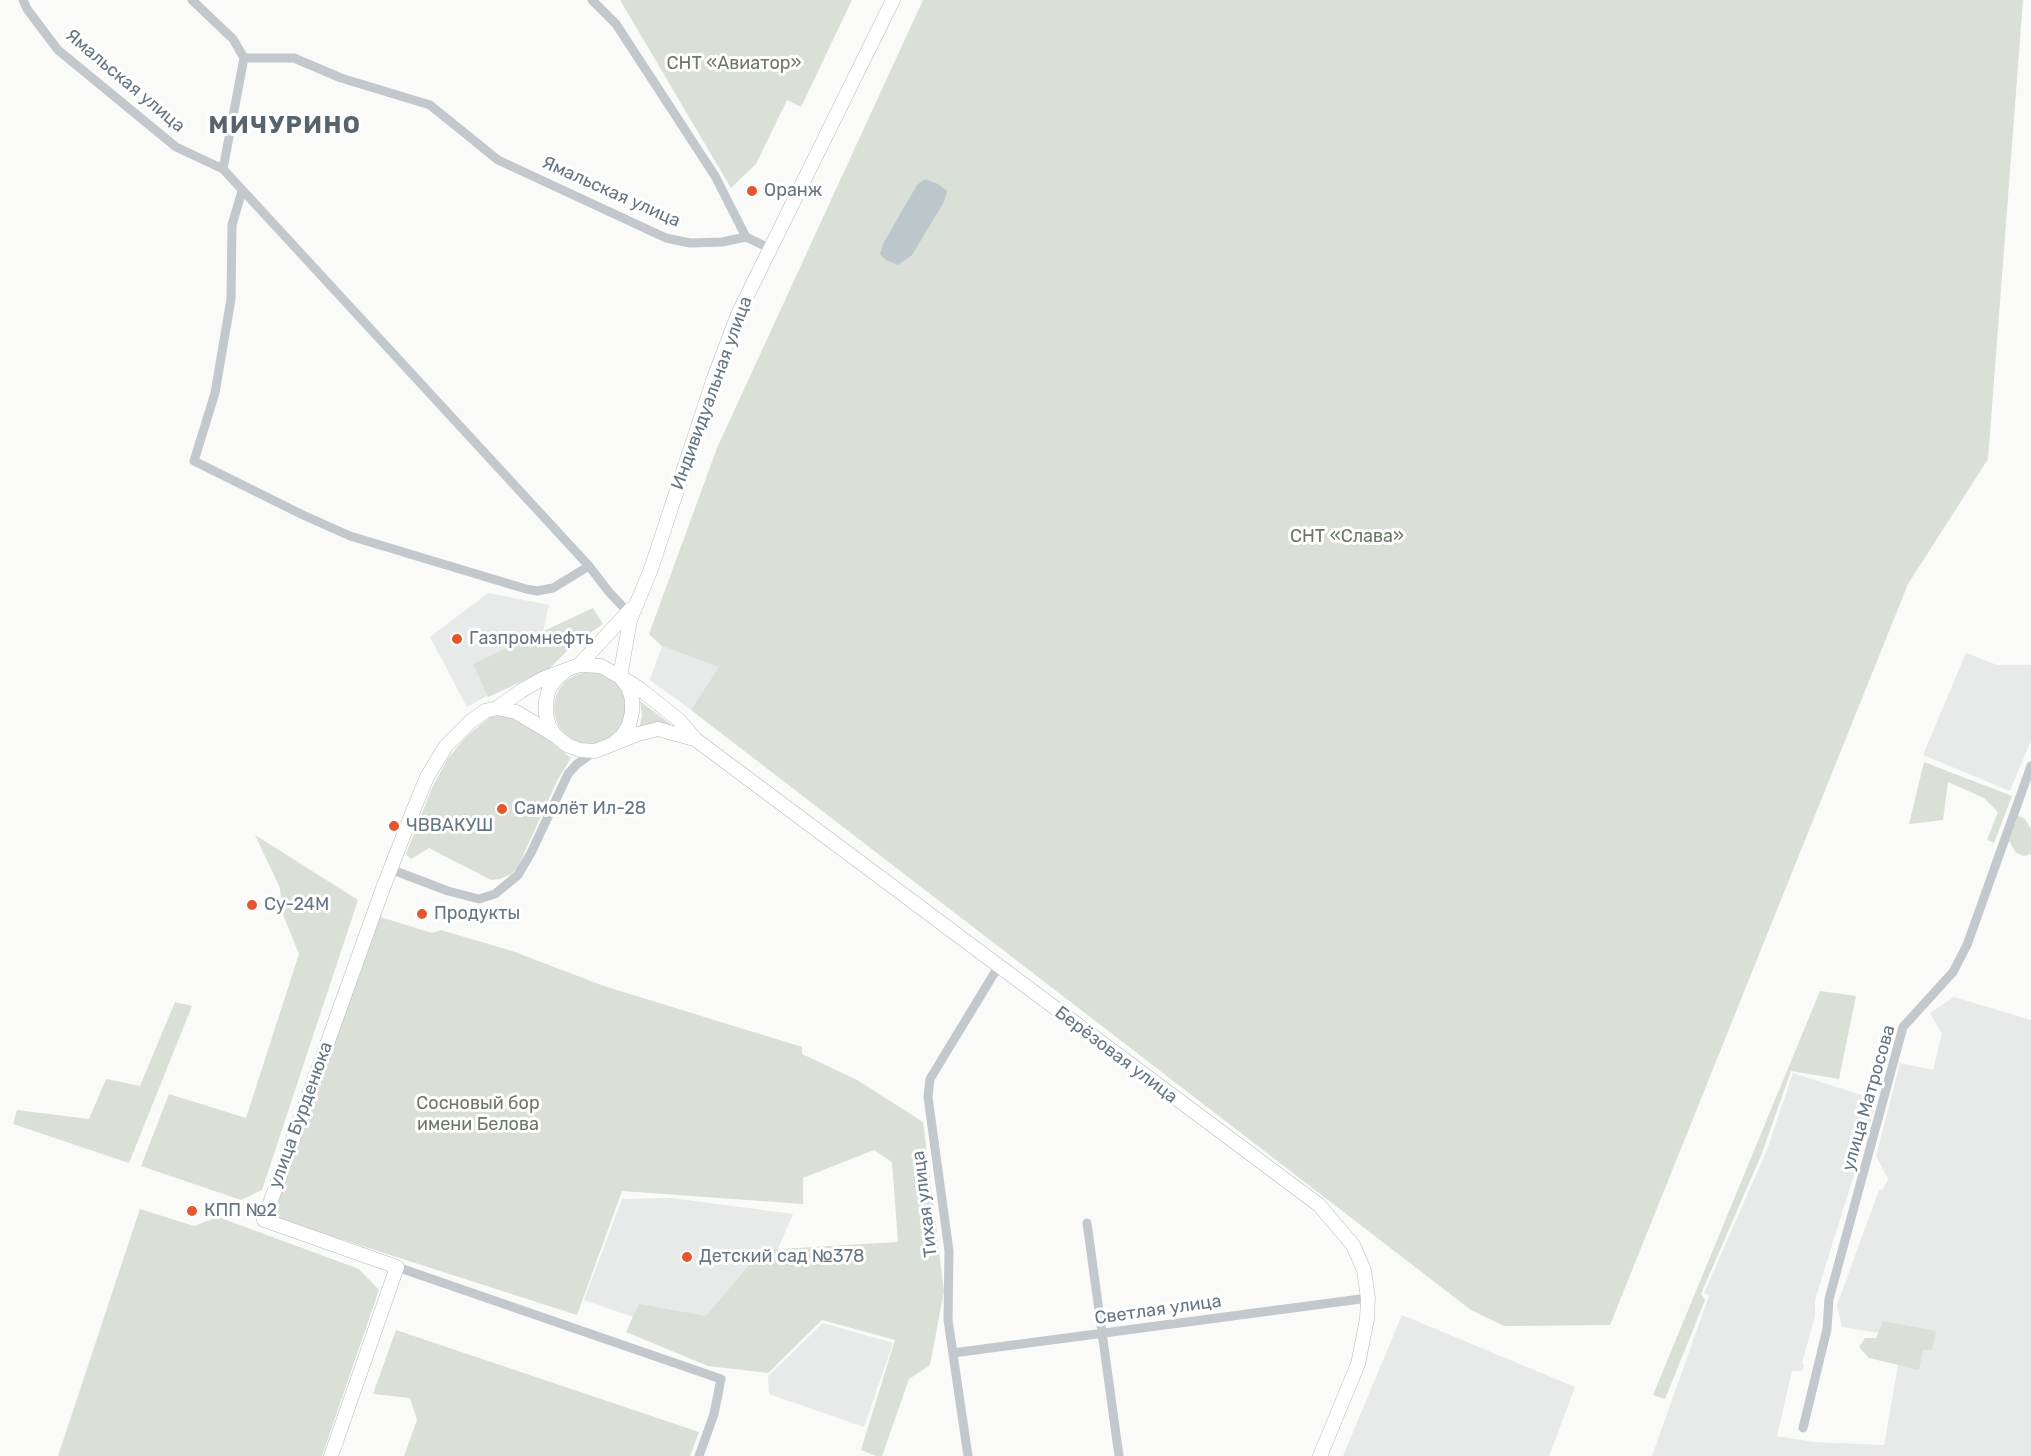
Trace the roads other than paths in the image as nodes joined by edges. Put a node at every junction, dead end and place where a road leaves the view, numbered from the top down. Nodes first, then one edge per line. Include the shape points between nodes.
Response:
1 (23, 0) edge
2 (192, 0) edge
3 (592, 0) edge
4 (893, 0) edge
5 (244, 58) junction
6 (223, 169) junction
7 (242, 191) junction
8 (746, 237) junction
9 (769, 248) junction
10 (589, 566) junction
11 (639, 597) junction
12 (628, 612) junction
13 (572, 668) junction
14 (620, 677) junction
15 (497, 708) junction
16 (556, 736) junction
17 (695, 739) junction
18 (613, 744) junction
19 (595, 751) junction
20 (2031, 766) edge
21 (390, 869) junction
22 (998, 967) junction
23 (1087, 1223) dead end
24 (397, 1267) junction
25 (1368, 1298) junction
26 (1101, 1334) junction
27 (953, 1353) junction
28 (1803, 1428) dead end
29 (331, 1456) edge
30 (699, 1456) edge
31 (968, 1456) edge
32 (1119, 1456) edge
33 (1320, 1456) edge

1 - 6 street, Ямальская улица via 58,50 176,147
2 - 5 street via 232,39
3 - 8 street via 616,24 715,176
4 - 9 main road, Индивидуальная улица
5 - 6 street
5 - 8 street, Ямальская улица via 294,57 341,78 430,105 498,160 666,238 690,243
6 - 7 street, Ямальская улица
7 - 10 street, Ямальская улица
7 - 10 street via 232,225 231,299 217,381 194,461 350,536 526,589 553,588
8 - 9 street
9 - 11 main road, Индивидуальная улица via 714,378
10 - 12 street, Ямальская улица
11 - 12 main road, Индивидуальная улица
11 - 14 main road, Индивидуальная улица via 630,620
12 - 13 main road, Индивидуальная улица
13 - 14 main road via 601,666
13 - 15 main road via 542,679
13 - 16 main road via 556,679 546,701 549,726
14 - 17 main road, Берёзовая улица via 679,720
14 - 18 main road via 628,687 632,712 622,736
15 - 16 main road via 516,712
15 - 21 main road via 470,722 446,746 427,777
16 - 19 main road via 567,745
17 - 18 main road, Берёзовая улица via 658,729
17 - 22 main road, Берёзовая улица
18 - 19 main road
19 - 21 street via 568,774 518,875 495,894 479,898 448,891
20 - 28 street, улица Матросова via 1967,945 1953,972 1904,1027 1829,1299 1827,1329
21 - 24 main road, улица Бурденюка via 264,1220
22 - 25 main road, Берёзовая улица via 1319,1205 1353,1245 1364,1270
22 - 27 street, Тихая улица via 930,1079 928,1097 949,1251 948,1320
23 - 26 street
24 - 29 main road
24 - 30 street via 721,1379
25 - 26 street, Светлая улица
25 - 33 main road, Берёзовая улица via 1358,1364
26 - 27 street, Светлая улица
26 - 32 street
27 - 31 street, Тихая улица

